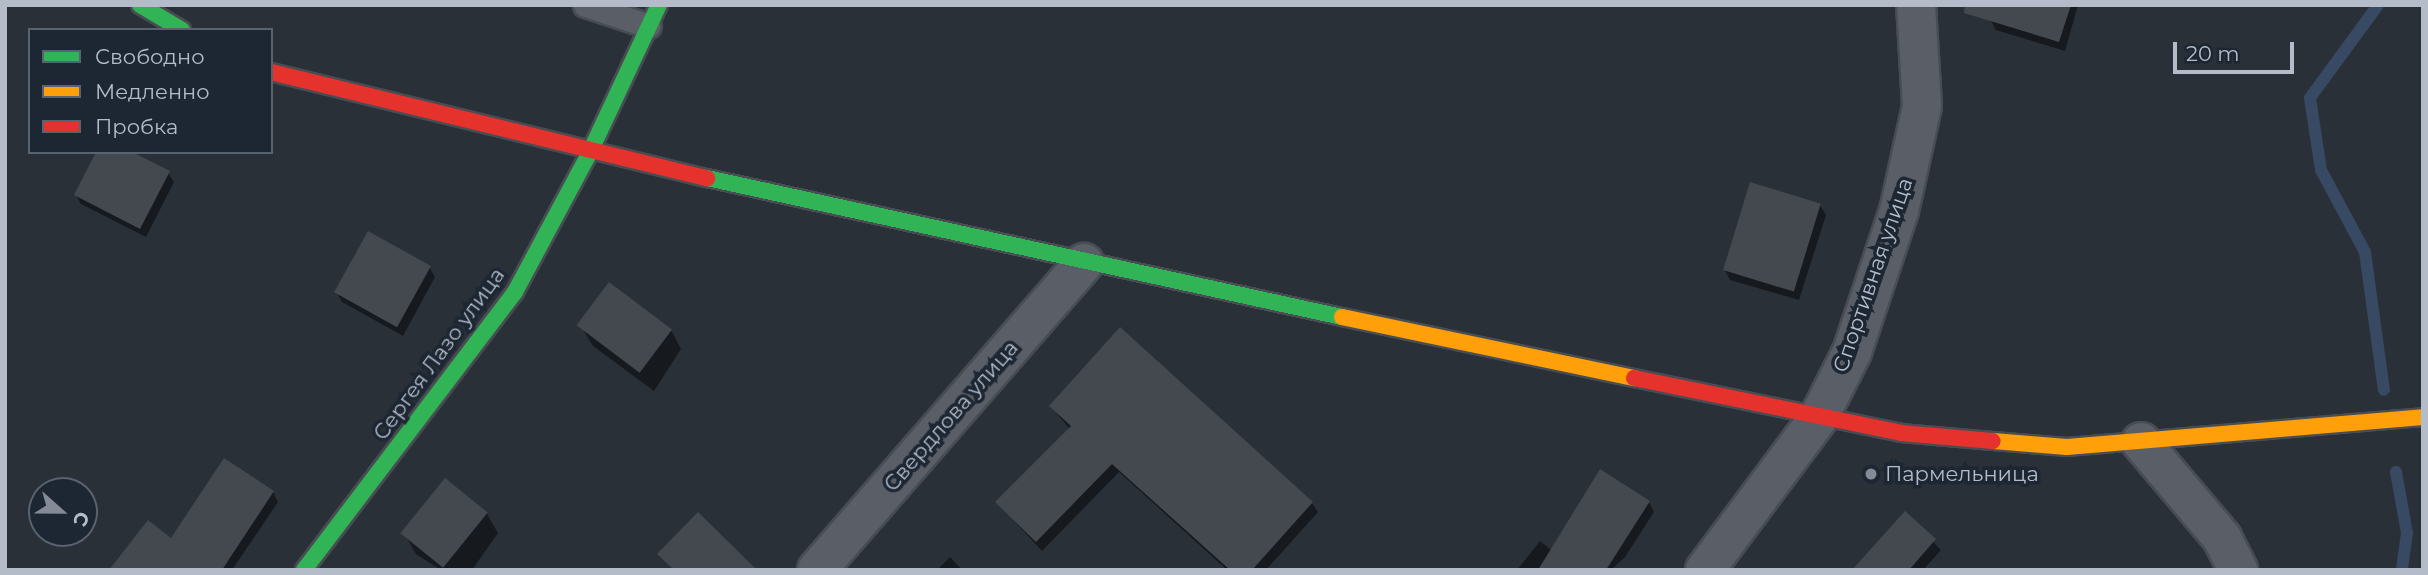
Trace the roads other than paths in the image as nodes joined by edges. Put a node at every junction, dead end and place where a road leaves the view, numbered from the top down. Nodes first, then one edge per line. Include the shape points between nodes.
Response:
1 (140, 5) edge
2 (585, 5) edge
3 (659, 5) edge
4 (1916, 5) edge
5 (649, 26) junction
6 (179, 28) edge
7 (273, 73) edge
8 (590, 152) junction
9 (1084, 263) junction
10 (2423, 417) edge
11 (1819, 418) junction
12 (2141, 442) junction
13 (304, 570) edge
14 (817, 570) edge
15 (1705, 570) edge
16 (2238, 570) edge

1 - 6 main road
2 - 5 lane
3 - 5 main road, Сергея Лазо улица
4 - 11 street, Спортивная улица via 1922,106 1899,211 1852,352
5 - 8 main road, Сергея Лазо улица
7 - 8 main road
8 - 9 main road
8 - 13 main road, Сергея Лазо улица via 515,292
9 - 11 main road
9 - 14 street, Свердлова улица
10 - 12 main road
11 - 12 main road via 1983,443 2067,447
11 - 15 street, Спортивная улица
12 - 16 street via 2222,538

